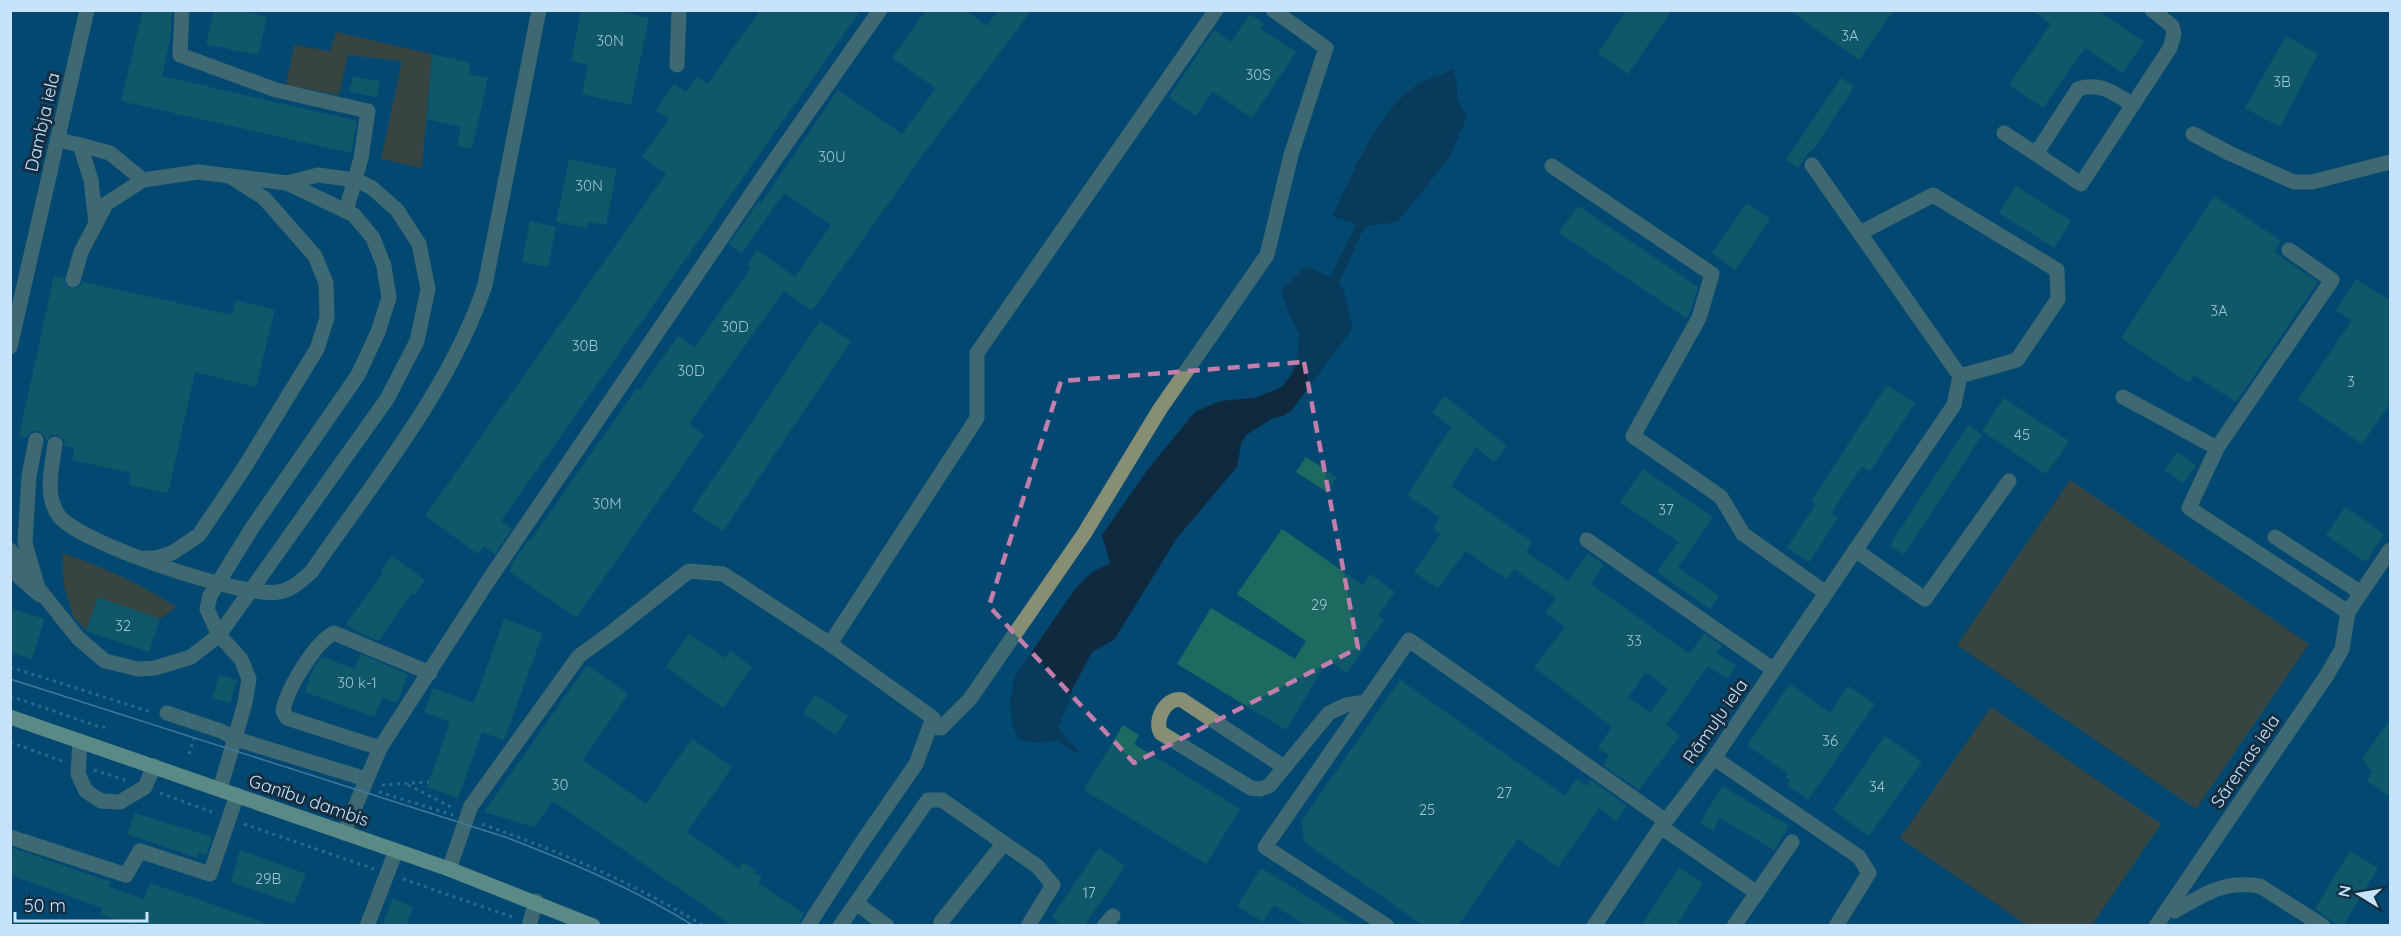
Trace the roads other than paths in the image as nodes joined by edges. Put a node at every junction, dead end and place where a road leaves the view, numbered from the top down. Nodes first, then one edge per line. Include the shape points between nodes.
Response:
1 (87, 10) edge
2 (182, 10) edge
3 (539, 10) edge
4 (679, 10) edge
5 (880, 10) edge
6 (1216, 10) edge
7 (1273, 10) edge
8 (2152, 10) edge
9 (677, 65) dead end
10 (2133, 105) junction
11 (2004, 133) dead end
12 (2193, 134) dead end
13 (59, 140) junction
14 (80, 145) junction
15 (2036, 154) junction
16 (2391, 162) edge
17 (1812, 165) dead end
18 (1552, 166) dead end
19 (229, 176) junction
20 (143, 180) junction
21 (355, 180) junction
22 (287, 183) junction
23 (346, 211) junction
24 (96, 223) junction
25 (1860, 233) junction
26 (2289, 250) dead end
27 (73, 280) dead end
28 (10, 347) edge
29 (1960, 376) junction
30 (2123, 397) dead end
31 (36, 440) dead end
32 (55, 444) dead end
33 (2217, 448) junction
34 (2008, 481) dead end
35 (2276, 537) dead end
36 (1587, 540) dead end
37 (10, 550) edge
38 (1855, 550) junction
39 (2391, 550) edge
40 (138, 558) junction
41 (10, 569) edge
42 (217, 582) junction
43 (38, 588) junction
44 (251, 591) junction
45 (2360, 592) junction
46 (1826, 593) junction
47 (49, 603) junction
48 (2348, 612) junction
49 (219, 635) junction
50 (830, 644) junction
51 (1774, 670) junction
52 (430, 673) junction
53 (1366, 702) junction
54 (159, 713) road end
55 (10, 717) edge
56 (930, 727) junction
57 (236, 739) junction
58 (80, 742) junction
59 (380, 748) junction
60 (1714, 758) junction
61 (154, 766) junction
62 (1284, 767) junction
63 (365, 782) junction
64 (220, 789) junction
65 (237, 795) junction
66 (1664, 824) junction
67 (344, 833) junction
68 (10, 837) edge
69 (1792, 842) dead end
70 (1004, 843) junction
71 (396, 851) junction
72 (449, 869) junction
73 (1758, 893) junction
74 (536, 901) junction
75 (856, 903) junction
76 (2169, 908) junction
77 (941, 922) dead end
78 (529, 925) edge
79 (366, 926) edge
80 (593, 926) edge
81 (808, 926) edge
82 (840, 926) edge
83 (888, 926) edge
84 (1028, 926) edge
85 (1387, 926) edge
86 (1594, 926) edge
87 (1734, 926) edge
88 (1836, 926) edge
89 (2156, 926) edge
90 (2323, 926) edge

1 - 13 street, Dambja iela
2 - 21 street via 180,55 276,90 368,111
3 - 44 street via 485,285 474,318 427,402 312,571 294,587 276,593
4 - 9 street
5 - 52 street via 490,579
6 - 50 street via 977,353 977,418
7 - 56 street via 1326,48 1291,155 1267,255 1160,409 1084,534 970,699 942,728
8 - 10 street via 2172,26 2174,34 2170,48
10 - 15 street via 2104,87 2090,85 2078,89
10 - 15 street via 2081,184
11 - 15 street
12 - 16 street via 2294,182 2312,182
13 - 14 street
13 - 28 street, Dambja iela
14 - 20 street via 110,153
14 - 24 street via 91,180
17 - 25 street
18 - 46 street via 1712,274 1699,318 1633,436 1720,497 1743,534
19 - 20 street via 198,172
19 - 22 street
19 - 40 street via 264,198 315,256 326,283 327,318 316,349 199,535 172,553
20 - 24 street via 106,204
21 - 22 street via 318,175
21 - 23 street
21 - 44 street via 370,187 397,210 419,244 428,289 417,341 387,399
22 - 23 street
23 - 42 street via 373,238 384,266 389,298 378,332 358,375
24 - 27 street via 81,252
25 - 29 street
25 - 29 street via 1933,195 2057,270 2058,299 2018,360
26 - 33 street via 2332,280
29 - 38 street, Rāmuļu iela via 1954,405
30 - 33 street
31 - 43 street via 29,476 25,543
32 - 40 street via 51,498 59,516 112,549
33 - 48 street via 2189,508
34 - 38 street via 1924,599
35 - 45 street
36 - 51 street
37 - 43 street
38 - 46 street, Rāmuļu iela
39 - 45 street
40 - 42 street
41 - 47 street
42 - 44 street
42 - 49 street via 207,609
43 - 47 street
44 - 49 street
45 - 48 street
46 - 51 street, Rāmuļu iela
47 - 49 street via 78,638 105,661 138,669 191,657
48 - 76 street, Sāremas iela via 2342,649 2327,675
49 - 57 street via 241,659 249,679
50 - 56 street via 933,718
50 - 72 street via 723,574 689,571 579,656 475,801
51 - 60 street, Rāmuļu iela
52 - 59 street
52 - 59 street via 334,633 320,643 284,699 287,718
53 - 62 street via 1329,713
53 - 66 street via 1409,640
53 - 85 street via 1265,847
54 - 57 street
55 - 58 main road, Ganību dambis
56 - 81 street via 916,764
57 - 63 street
57 - 64 street
58 - 61 main road, Ganību dambis
58 - 61 street via 78,774 86,791 101,801 120,802 146,787
59 - 63 street
60 - 66 street, Rāmuļu iela
60 - 88 street via 1859,857 1869,873
61 - 64 main road, Ganību dambis
62 - 62 street via 1269,786 1251,788 1161,733 1158,720 1170,701 1182,700
63 - 67 street
64 - 65 main road, Ganību dambis
65 - 67 main road, Ganību dambis
65 - 68 street via 210,874 140,851 126,875
66 - 73 street
66 - 86 street, Rāmuļu iela
67 - 71 main road, Ganību dambis
69 - 73 street
70 - 75 street via 942,800 928,800
70 - 77 street
70 - 84 street via 1037,866 1053,885
71 - 72 main road, Ganību dambis
71 - 79 street
72 - 74 main road, Ganību dambis
73 - 87 street
74 - 78 street
74 - 80 main road, Ganību dambis
75 - 82 street
75 - 83 street
76 - 89 street, Sāremas iela
76 - 90 street via 2175,911 2218,887 2250,884 2260,886

